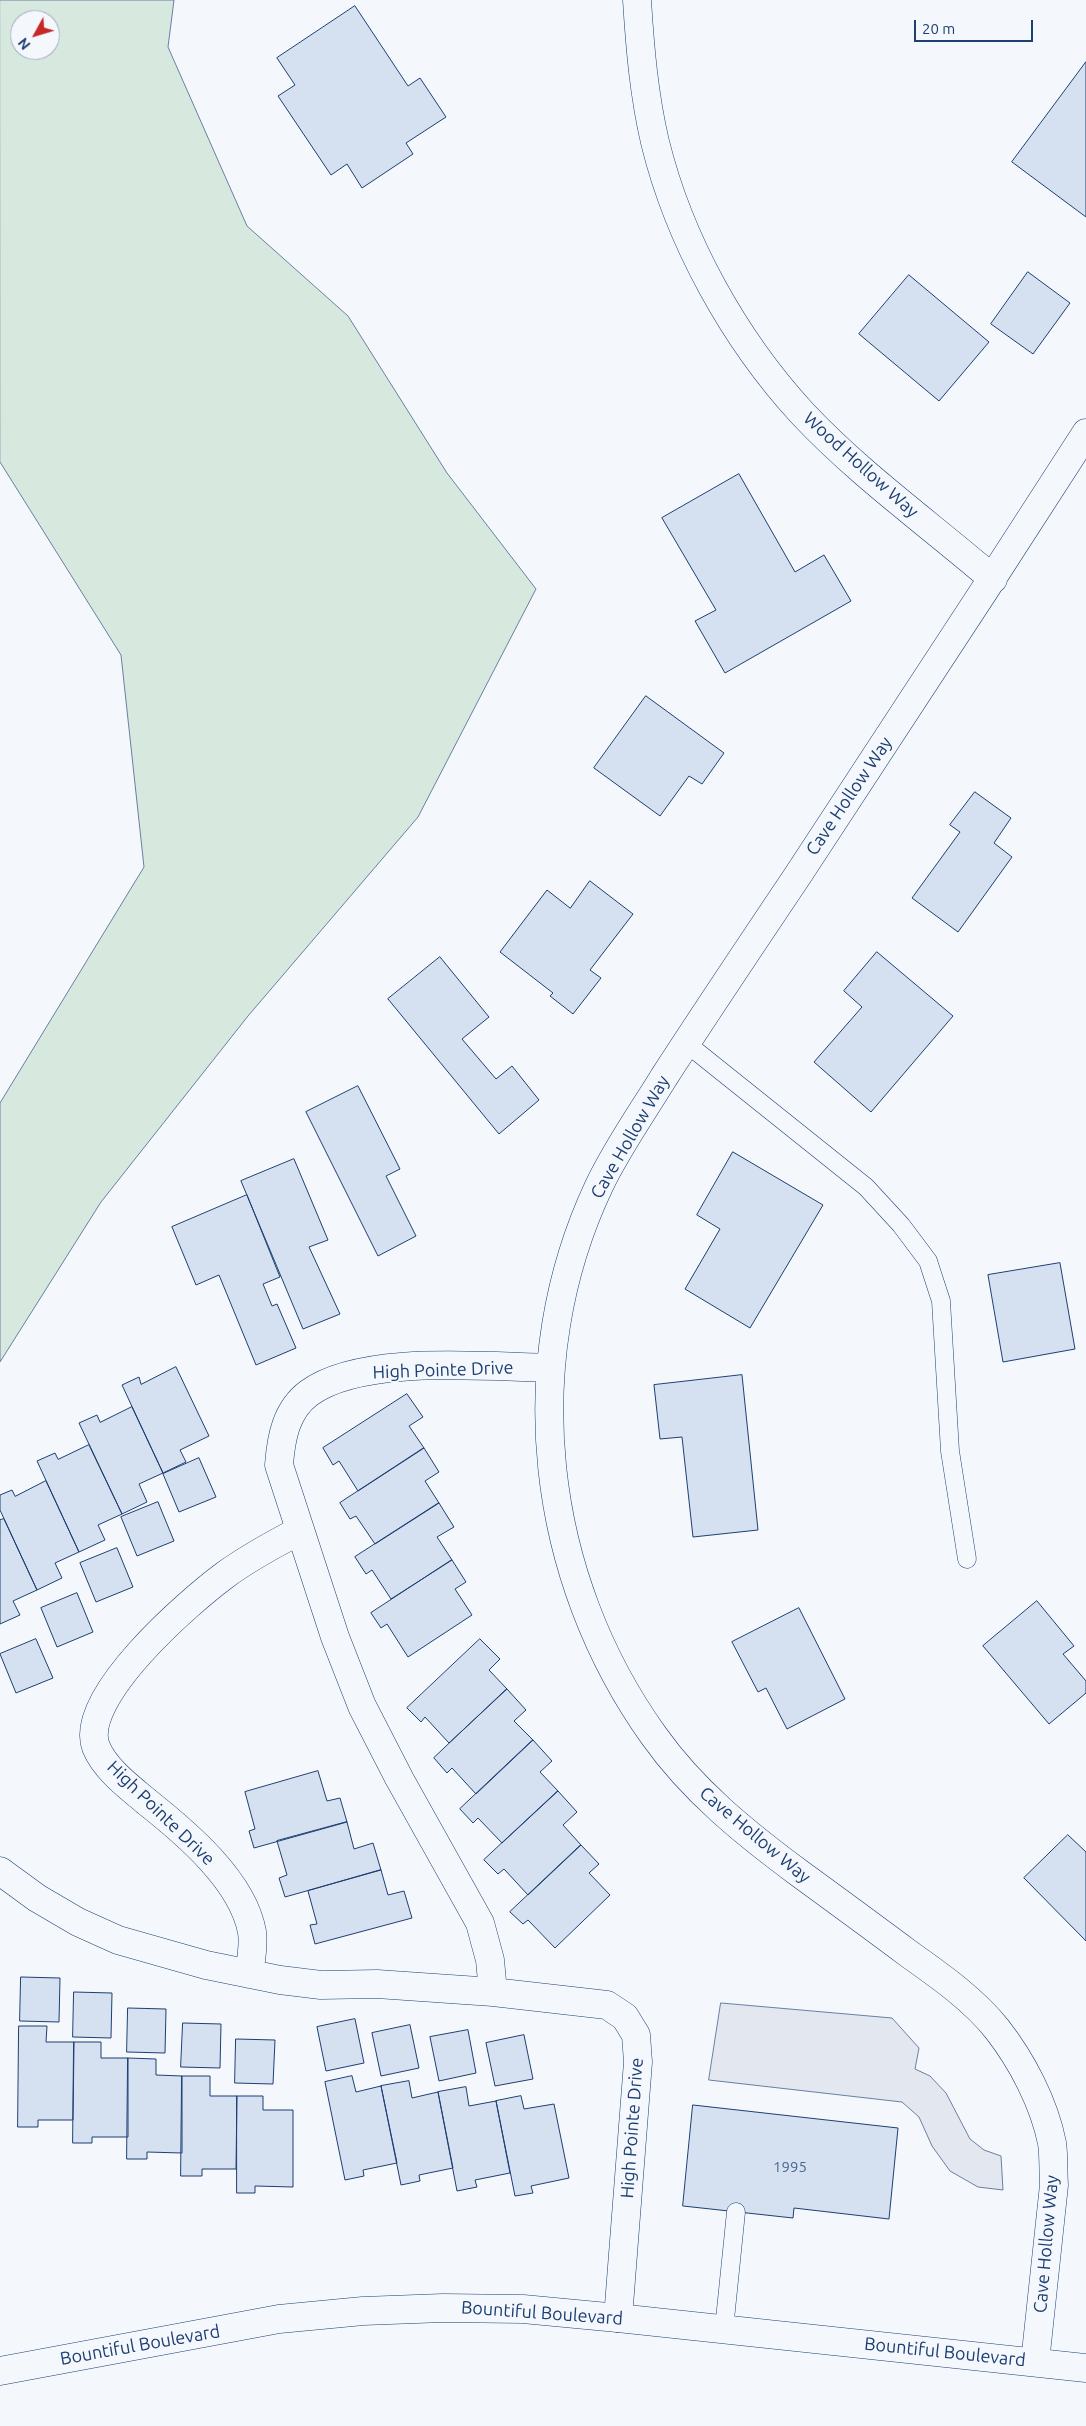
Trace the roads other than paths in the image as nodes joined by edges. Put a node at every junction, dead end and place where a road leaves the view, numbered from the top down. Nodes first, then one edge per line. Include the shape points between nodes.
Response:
1 (637, 0) edge
2 (1086, 433) edge
3 (993, 579) junction
4 (686, 1043) junction
5 (550, 1368) junction
6 (300, 1531) junction
7 (967, 1559) dead end
8 (0, 1871) edge
9 (249, 1974) junction
10 (493, 1992) junction
11 (736, 2212) dead end
12 (618, 2318) junction
13 (724, 2329) junction
14 (1036, 2362) junction
15 (1086, 2368) edge
16 (0, 2370) edge

1 - 3 street, Wood Hollow Way via 641,67 655,143 679,216 711,285 751,351 802,413 859,468
2 - 3 street, Cave Hollow Way
3 - 4 street, Cave Hollow Way
4 - 5 street, Cave Hollow Way via 600,1183 580,1230 566,1276
4 - 7 lane via 866,1187 928,1261 941,1301 950,1451
5 - 6 street, High Pointe Drive via 398,1368 358,1373 309,1394 292,1413 281,1438 279,1465
5 - 14 street, Cave Hollow Way via 551,1463 568,1557 598,1640 624,1691 655,1738 724,1814 966,1998 997,2029 1040,2103 1052,2143 1054,2185
6 - 9 street, High Pointe Drive via 224,1576 144,1646 108,1696 94,1733 96,1747 115,1773 205,1852 233,1890 252,1932
6 - 10 street, High Pointe Drive via 362,1706 398,1778 480,1923 490,1960
8 - 9 street, High Pointe Drive via 62,1912 118,1940 160,1954
9 - 10 street, High Pointe Drive via 321,1985 377,1984
10 - 12 street, High Pointe Drive via 607,2005 625,2017 636,2035 638,2062
11 - 13 lane
12 - 13 street, Bountiful Boulevard
12 - 16 street, Bountiful Boulevard via 523,2309 363,2311 279,2319
13 - 14 street, Bountiful Boulevard
14 - 15 street, Bountiful Boulevard

